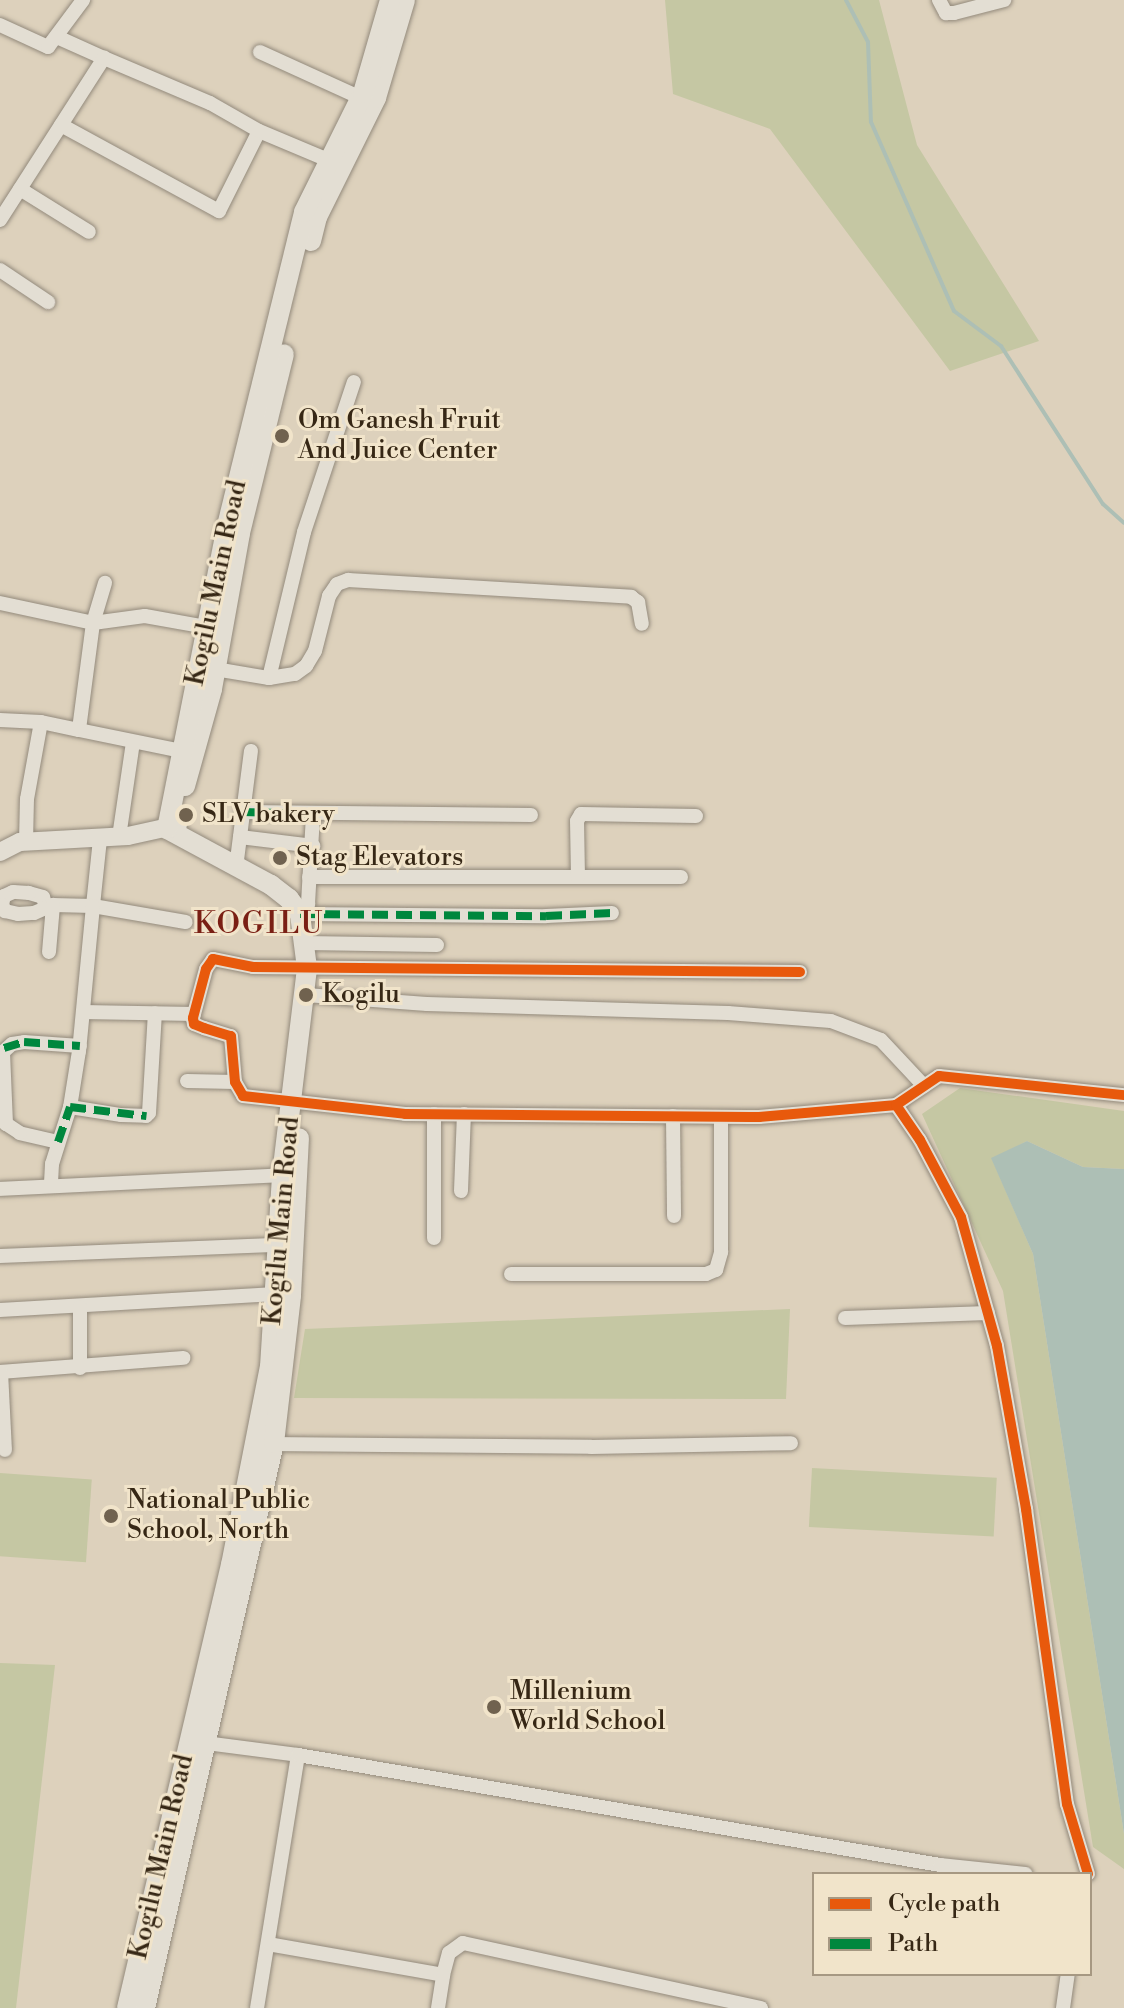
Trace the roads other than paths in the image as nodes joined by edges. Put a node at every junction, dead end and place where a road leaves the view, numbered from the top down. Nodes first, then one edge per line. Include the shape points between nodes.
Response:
1 (83, 0) edge
2 (390, 0) edge
3 (405, 0) edge
4 (939, 0) edge
5 (1004, 0) edge
6 (0, 25) edge
7 (57, 37) junction
8 (260, 52) dead end
9 (104, 58) junction
10 (361, 98) junction
11 (61, 125) junction
12 (259, 131) junction
13 (337, 164) junction
14 (20, 189) junction
15 (0, 220) edge
16 (89, 232) dead end
17 (0, 270) edge
18 (48, 302) dead end
19 (354, 382) dead end
20 (105, 583) dead end
21 (0, 603) edge
22 (93, 623) junction
23 (642, 624) dead end
24 (207, 627) junction
25 (215, 669) junction
26 (269, 678) junction
27 (199, 709) junction
28 (0, 720) edge
29 (41, 722) junction
30 (79, 730) junction
31 (133, 742) junction
32 (181, 751) junction
33 (251, 751) dead end
34 (243, 812) junction
35 (313, 814) junction
36 (531, 815) dead end
37 (696, 816) dead end
38 (172, 827) junction
39 (240, 837) junction
40 (109, 838) junction
41 (26, 842) junction
42 (313, 846) junction
43 (0, 852) edge
44 (237, 860) junction
45 (309, 877) junction
46 (578, 877) junction
47 (681, 877) dead end
48 (93, 906) junction
49 (302, 911) junction
50 (612, 913) dead end
51 (186, 922) dead end
52 (308, 943) junction
53 (437, 945) dead end
54 (49, 952) dead end
55 (310, 968) junction
56 (800, 972) dead end
57 (309, 995) junction
58 (83, 1012) junction
59 (155, 1013) junction
60 (194, 1014) junction
61 (80, 1046) junction
62 (187, 1081) dead end
63 (235, 1082) junction
64 (924, 1086) junction
65 (1124, 1095) edge
66 (297, 1101) junction
67 (896, 1105) junction
68 (70, 1107) junction
69 (434, 1114) junction
70 (464, 1114) junction
71 (673, 1116) junction
72 (721, 1117) junction
73 (58, 1142) junction
74 (282, 1175) junction
75 (51, 1186) junction
76 (0, 1189) edge
77 (461, 1191) dead end
78 (674, 1216) dead end
79 (434, 1238) dead end
80 (279, 1245) junction
81 (0, 1256) edge
82 (511, 1274) dead end
83 (276, 1294) junction
84 (80, 1307) junction
85 (0, 1310) edge
86 (988, 1313) junction
87 (845, 1318) dead end
88 (183, 1358) dead end
89 (80, 1368) junction
90 (1, 1372) edge
91 (791, 1443) dead end
92 (264, 1444) junction
93 (5, 1450) dead end
94 (206, 1743) junction
95 (298, 1755) junction
96 (1008, 1872) edge
97 (1087, 1872) edge
98 (268, 1944) junction
99 (443, 1975) junction
100 (1068, 1976) edge
101 (127, 2008) edge
102 (145, 2008) edge
103 (257, 2008) edge
104 (438, 2008) edge
105 (761, 2008) edge
106 (1063, 2008) edge

1 - 7 street
2 - 10 main road, Kogilu Main Road
3 - 13 main road, Kogilu Main Road via 376,98
4 - 5 street via 946,13 954,13
6 - 7 street via 44,47
7 - 9 street
8 - 10 street
9 - 11 street
9 - 12 street via 210,103
10 - 13 main road, Kogilu Main Road
11 - 12 street via 219,211
11 - 14 street
12 - 13 street
13 - 24 main road, Kogilu Main Road via 304,212
13 - 25 main road, Kogilu Main Road via 317,217 240,533
14 - 15 street
14 - 16 street
17 - 18 street
19 - 26 street via 304,532
20 - 22 street
21 - 22 street
22 - 24 street via 145,616
22 - 30 street
23 - 26 street via 638,602 631,597 348,580 337,584 329,596 306,666 295,674
24 - 27 main road, Kogilu Main Road
25 - 26 street
25 - 27 main road, Kogilu Main Road
27 - 32 main road, Kogilu Main Road
27 - 38 main road, Kogilu Main Road
28 - 29 street
29 - 30 street
29 - 41 street via 27,799
30 - 31 street
31 - 32 street
31 - 40 street
32 - 38 main road, Kogilu Main Road
33 - 34 street
34 - 35 street
34 - 39 street
35 - 36 street
35 - 42 street
37 - 46 street via 581,814
38 - 40 street
38 - 44 main road
38 - 49 main road via 271,885
39 - 42 street
39 - 44 street
40 - 41 street
40 - 48 street
41 - 43 street
42 - 45 street
44 - 49 main road via 284,888
45 - 46 street
45 - 49 street via 308,904
46 - 47 street
48 - 51 street
48 - 54 street via 50,907
48 - 58 street
49 - 50 street
49 - 52 main road, Kogilu Main Road
52 - 53 street
52 - 55 main road, Kogilu Main Road
55 - 56 street
55 - 57 main road, Kogilu Main Road
55 - 60 street via 253,967 213,959
57 - 64 street via 831,1021 881,1040
57 - 66 main road, Kogilu Main Road
58 - 59 street
58 - 61 street
59 - 60 street
59 - 68 street via 149,1113 121,1115
60 - 63 street via 194,1024 231,1036
61 - 68 street
61 - 73 street via 24,1042 3,1052 6,1124
62 - 63 street
63 - 66 street via 243,1096
64 - 65 street via 939,1076
64 - 67 street
66 - 69 street
66 - 74 main road, Kogilu Main Road
66 - 92 main road, Kogilu Main Road via 291,1295
67 - 72 street
67 - 86 street via 961,1217
68 - 73 street
69 - 70 street
69 - 79 street
70 - 71 street
70 - 77 street
71 - 72 street
71 - 78 street
72 - 82 street via 721,1252 716,1270
73 - 75 street
74 - 75 street
74 - 80 main road, Kogilu Main Road
75 - 76 street
80 - 81 street
80 - 83 main road, Kogilu Main Road
83 - 84 street
83 - 92 main road, Kogilu Main Road
84 - 85 street
84 - 89 street
86 - 87 street
86 - 97 street via 1026,1509 1067,1804
88 - 89 street
89 - 90 street
90 - 93 street
91 - 92 street
92 - 94 main road, Kogilu Main Road
92 - 101 main road, Kogilu Main Road
94 - 95 street
94 - 102 main road, Kogilu Main Road
95 - 96 street via 927,1863
95 - 98 street
98 - 99 street
98 - 103 street
99 - 104 street
99 - 105 street via 449,1953 463,1943
100 - 106 street

